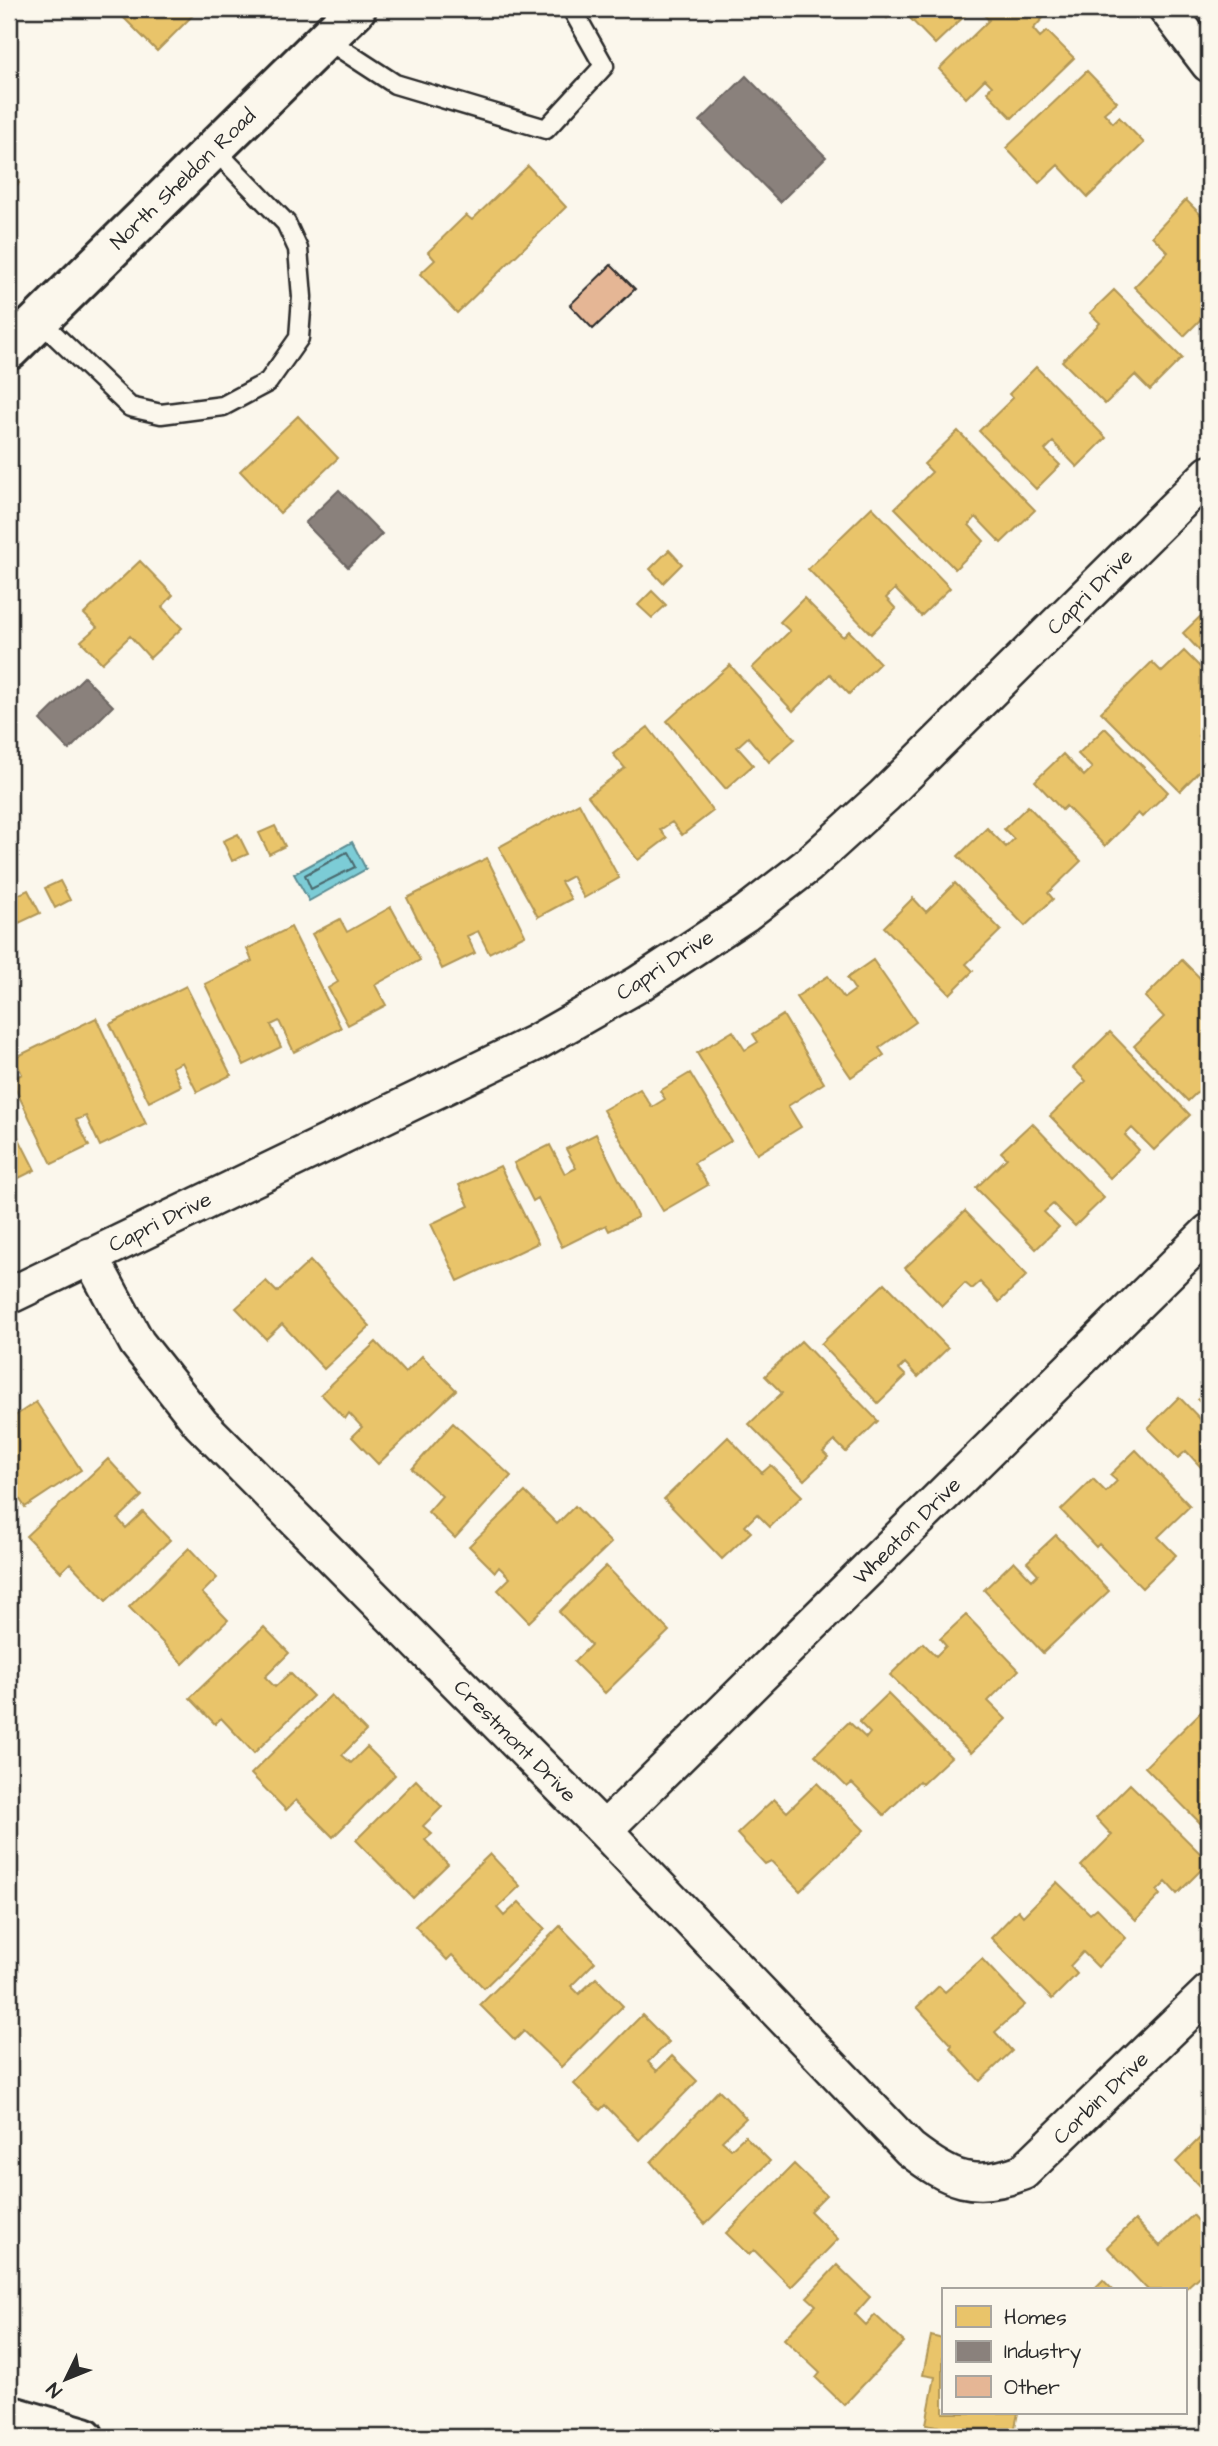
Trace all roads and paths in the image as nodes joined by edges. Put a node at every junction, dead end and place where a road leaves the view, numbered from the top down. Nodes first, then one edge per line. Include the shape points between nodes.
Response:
1 (356, 9) edge
2 (572, 9) edge
3 (1167, 9) edge
4 (326, 39) junction
5 (1209, 64) edge
6 (214, 149) junction
7 (39, 320) junction
8 (9, 350) edge
9 (1209, 474) edge
10 (1209, 1232) edge
11 (90, 1256) junction
12 (9, 1296) edge
13 (604, 1830) junction
14 (1209, 1992) edge
15 (981, 2183) joint
16 (9, 2415) edge
17 (84, 2437) edge

1 - 4 street, North Sheldon Road
2 - 4 lane via 604,66 546,129 395,84
3 - 5 street
4 - 6 street, North Sheldon Road
6 - 7 street, North Sheldon Road
6 - 7 lane via 286,223 298,249 299,338 268,383 223,406 161,414 130,407
7 - 8 street, North Sheldon Road
9 - 11 street, Capri Drive via 884,796 807,866 745,914 637,985 535,1043
10 - 13 street, Wheaton Drive
11 - 12 street, Capri Drive
11 - 13 street, Crestmont Drive via 137,1343 201,1424
13 - 15 street, Crestmont Drive via 910,2149 940,2172
14 - 15 street, Corbin Drive via 1023,2172
16 - 17 street

